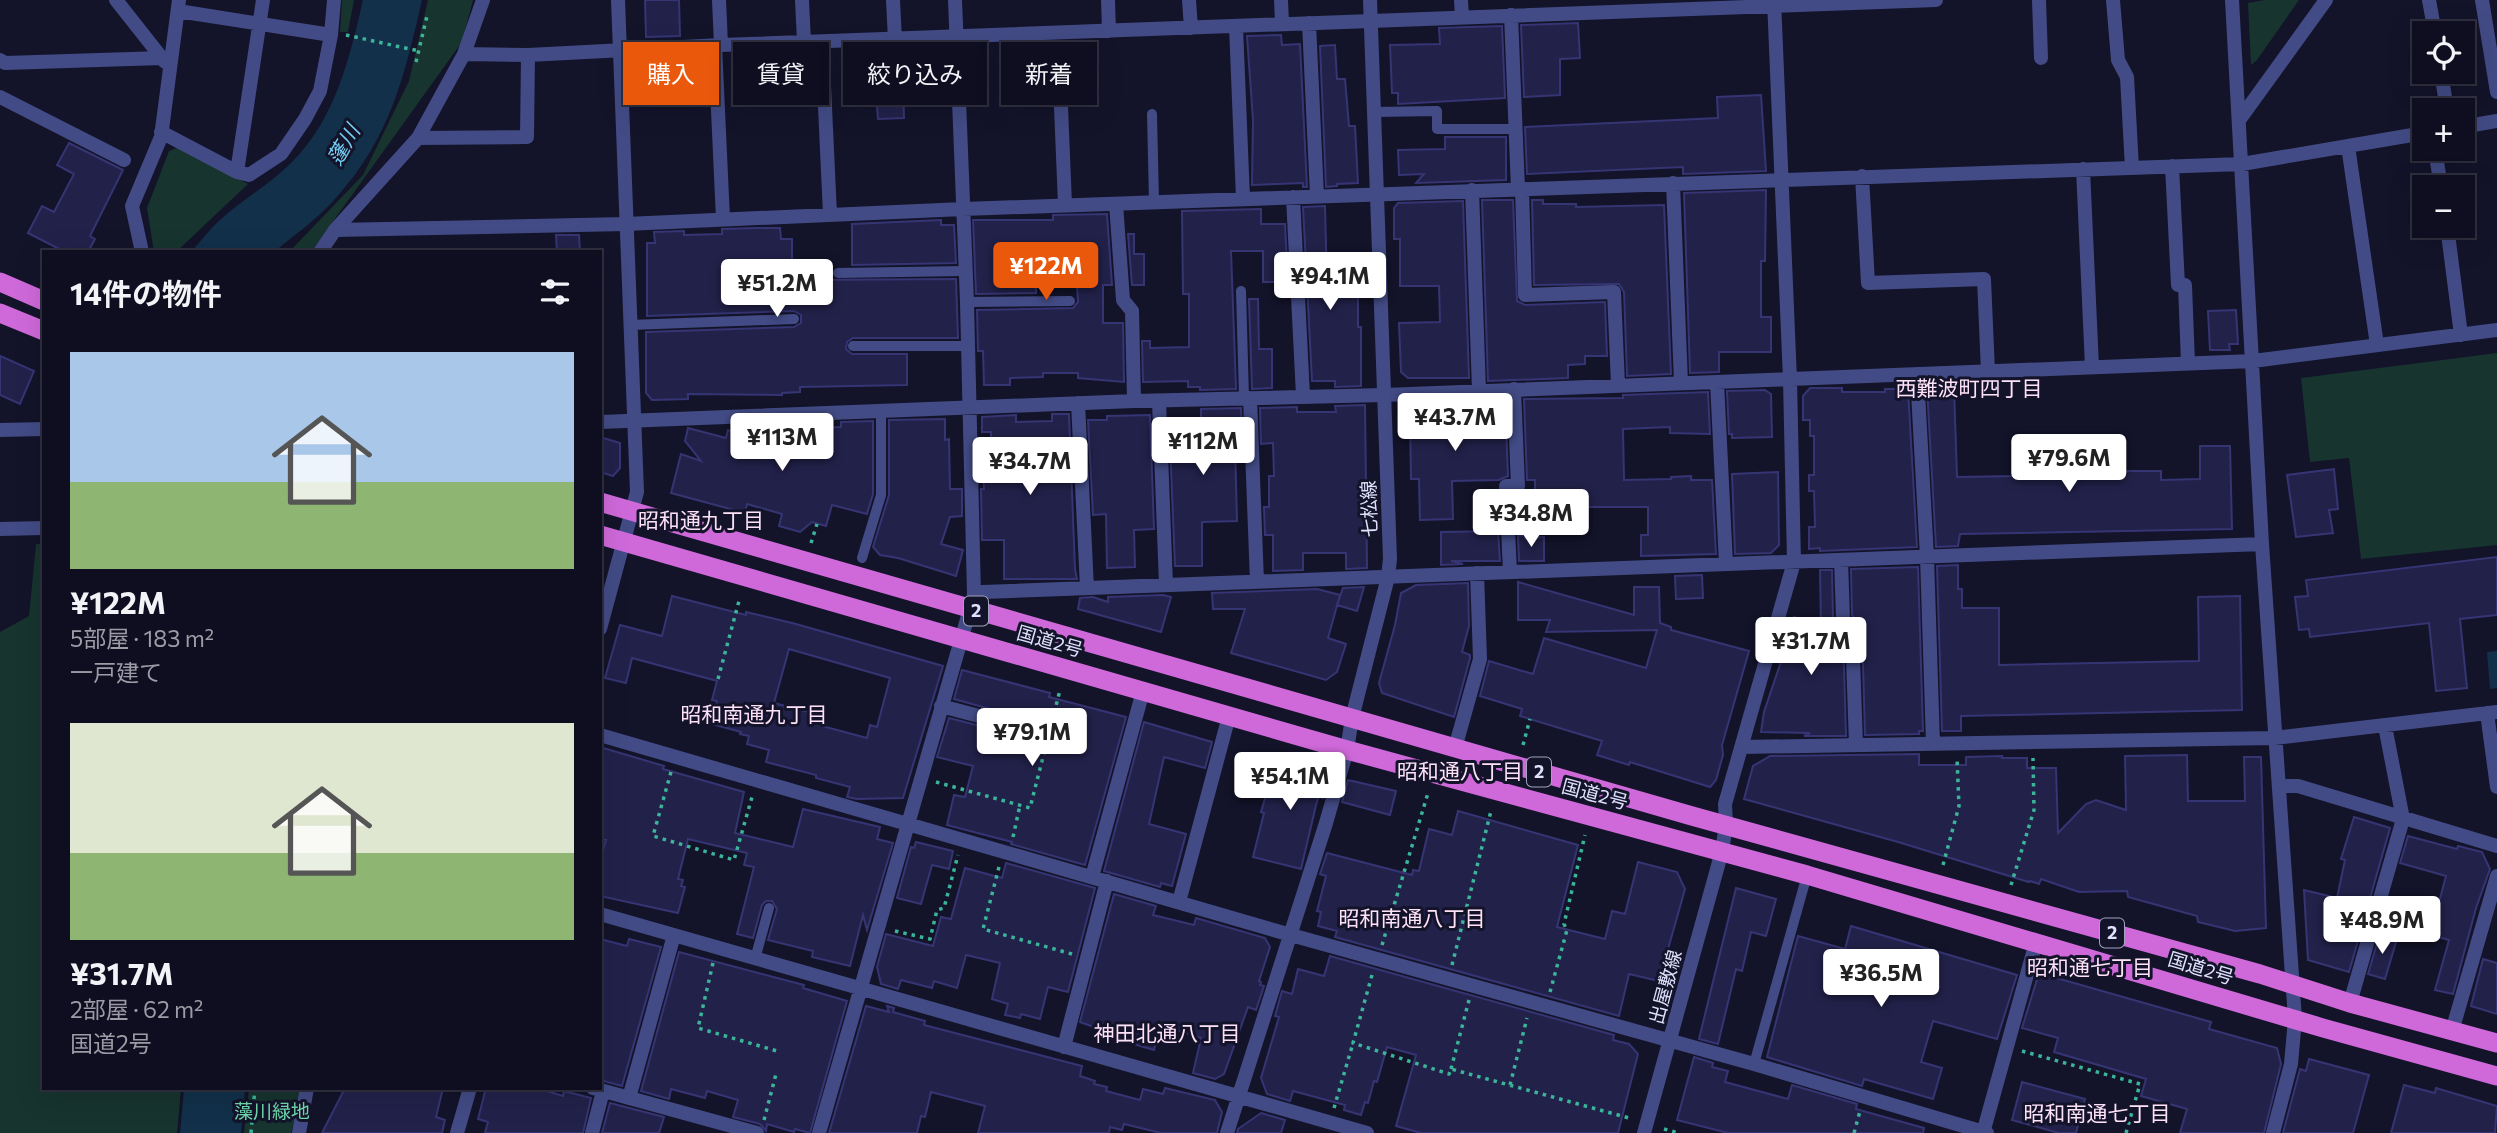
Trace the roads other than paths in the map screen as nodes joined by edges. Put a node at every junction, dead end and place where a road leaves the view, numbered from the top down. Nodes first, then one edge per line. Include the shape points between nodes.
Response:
1 (116, 0) edge
2 (262, 0) edge
3 (334, 0) edge
4 (483, 0) edge
5 (618, 0) edge
6 (719, 0) edge
7 (802, 0) edge
8 (893, 0) edge
9 (955, 0) edge
10 (1108, 0) edge
11 (1189, 0) edge
12 (1281, 0) edge
13 (1370, 0) edge
14 (1461, 0) edge
15 (1936, 0) edge
16 (2039, 0) edge
17 (2113, 0) edge
18 (2232, 0) edge
19 (2326, 0) edge
20 (2429, 0) edge
21 (2482, 0) edge
22 (1895, 1) edge
23 (1774, 3) edge
24 (178, 5) edge
25 (1672, 5) edge
26 (1570, 7) edge
27 (1511, 15) junction
28 (1462, 17) junction
29 (1371, 20) junction
30 (2433, 21) edge
31 (1309, 23) junction
32 (259, 24) junction
33 (1282, 24) junction
34 (1236, 26) junction
35 (1191, 28) junction
36 (1109, 31) junction
37 (1058, 33) junction
38 (331, 35) junction
39 (956, 38) junction
40 (895, 40) junction
41 (718, 42) edge
42 (804, 42) edge
43 (822, 42) edge
44 (620, 50) junction
45 (623, 50) edge
46 (464, 54) junction
47 (528, 55) junction
48 (2041, 58) dead end
49 (0, 60) edge
50 (166, 62) junction
51 (719, 80) edge
52 (2497, 92) edge
53 (0, 97) edge
54 (825, 105) edge
55 (1374, 112) junction
56 (1152, 114) dead end
57 (2240, 119) junction
58 (2497, 121) edge
59 (2475, 125) edge
60 (1515, 129) junction
61 (161, 132) junction
62 (2412, 135) edge
63 (418, 138) junction
64 (2348, 146) junction
65 (124, 160) dead end
66 (2242, 164) junction
67 (2172, 166) junction
68 (2132, 168) junction
69 (2083, 169) junction
70 (237, 172) junction
71 (1862, 176) junction
72 (1781, 179) junction
73 (1673, 183) junction
74 (1520, 189) junction
75 (1472, 190) junction
76 (1376, 195) junction
77 (1317, 196) junction
78 (1293, 197) junction
79 (1243, 199) junction
80 (1154, 202) junction
81 (1116, 204) junction
82 (1065, 205) junction
83 (963, 209) junction
84 (830, 215) junction
85 (723, 219) junction
86 (626, 224) junction
87 (335, 230) junction
88 (2448, 238) edge
89 (142, 250) edge
90 (321, 250) edge
91 (965, 271) junction
92 (838, 273) dead end
93 (0, 282) edge
94 (1241, 291) dead end
95 (42, 300) edge
96 (1070, 301) dead end
97 (967, 302) junction
98 (0, 313) edge
99 (794, 319) dead end
100 (629, 325) junction
101 (42, 330) edge
102 (2497, 330) edge
103 (2460, 335) junction
104 (2377, 345) junction
105 (853, 346) dead end
106 (967, 346) junction
107 (2253, 361) junction
108 (2188, 363) junction
109 (2092, 367) junction
110 (1988, 372) junction
111 (1917, 374) junction
112 (1790, 380) junction
113 (1717, 382) junction
114 (1681, 383) junction
115 (1618, 385) junction
116 (1514, 389) junction
117 (1479, 390) junction
118 (1384, 395) junction
119 (1303, 396) junction
120 (1247, 398) junction
121 (1134, 401) junction
122 (1159, 401) junction
123 (1078, 403) junction
124 (969, 407) junction
125 (881, 411) junction
126 (634, 420) junction
127 (602, 422) edge
128 (42, 429) edge
129 (0, 430) edge
130 (602, 503) edge
131 (631, 512) junction
132 (42, 528) edge
133 (0, 529) edge
134 (602, 536) edge
135 (624, 542) junction
136 (2262, 544) junction
137 (1927, 557) junction
138 (862, 558) dead end
139 (1841, 560) junction
140 (1794, 562) junction
141 (1727, 564) junction
142 (1510, 572) junction
143 (1477, 573) junction
144 (1388, 577) junction
145 (1257, 582) junction
146 (1166, 585) junction
147 (1087, 588) junction
148 (972, 602) junction
149 (602, 622) edge
150 (960, 639) junction
151 (1143, 691) junction
152 (941, 706) junction
153 (2492, 713) edge
154 (1229, 716) junction
155 (1352, 718) junction
156 (998, 721) dead end
157 (2385, 726) junction
158 (602, 736) edge
159 (2274, 738) junction
160 (1933, 744) junction
161 (1856, 745) junction
162 (1742, 747) junction
163 (1455, 748) junction
164 (1347, 750) junction
165 (2280, 786) junction
166 (2497, 787) edge
167 (2403, 820) junction
168 (908, 824) junction
169 (1726, 825) junction
170 (2497, 846) edge
171 (1722, 851) junction
172 (1807, 875) junction
173 (2497, 876) edge
174 (1091, 877) junction
175 (1107, 881) junction
176 (1179, 902) junction
177 (769, 908) dead end
178 (602, 915) edge
179 (674, 935) junction
180 (1291, 935) junction
181 (2036, 942) junction
182 (755, 959) junction
183 (2292, 984) junction
184 (861, 990) junction
185 (2350, 1003) junction
186 (2295, 1019) junction
187 (2452, 1031) junction
188 (1670, 1041) junction
189 (2497, 1044) edge
190 (1064, 1047) junction
191 (1754, 1064) junction
192 (2497, 1076) edge
193 (307, 1090) edge
194 (469, 1090) edge
195 (598, 1090) edge
196 (1238, 1097) junction
197 (629, 1098) junction
198 (1322, 1125) edge
199 (761, 1127) edge
200 (299, 1133) edge
201 (457, 1133) edge
202 (592, 1133) edge
203 (819, 1133) edge
204 (1227, 1133) edge
205 (1367, 1133) edge
206 (1644, 1133) edge
207 (1984, 1133) edge
208 (2273, 1133) edge

1 - 50 street
2 - 32 street
3 - 38 street
4 - 46 street
5 - 44 street
6 - 41 street
7 - 42 street
8 - 40 street
9 - 39 street
10 - 36 street
11 - 35 street
12 - 33 street
13 - 29 street, 七松線
14 - 28 street
15 - 22 street
16 - 48 street
17 - 68 street via 2118,60 2127,77
18 - 57 street
19 - 57 street
20 - 30 street
21 - 52 street
22 - 23 street
23 - 25 street
23 - 72 street, 出屋敷線
24 - 32 street
24 - 50 street
25 - 26 street
26 - 27 street
27 - 28 street
27 - 60 street
28 - 29 street
29 - 31 street
29 - 55 street, 七松線
31 - 33 street
31 - 77 street
32 - 38 street
32 - 70 street
33 - 34 street
34 - 35 street
34 - 79 street
35 - 36 street
36 - 37 street
37 - 39 street
37 - 82 street
38 - 70 street via 320,92 306,119 281,154 249,175
39 - 40 street
39 - 83 street
40 - 43 street
44 - 45 street
44 - 47 street
44 - 86 street
46 - 47 street
46 - 63 street
47 - 63 street via 527,137
49 - 50 street
50 - 61 street
51 - 85 street
53 - 65 street
54 - 84 street
55 - 60 lane via 1437,111 1437,129
55 - 76 street, 七松線
56 - 80 lane
57 - 66 street
58 - 59 street
60 - 74 street
61 - 70 street
61 - 89 street via 132,206
62 - 64 street
63 - 87 street
64 - 66 street
64 - 104 street
66 - 67 street
66 - 107 street
67 - 68 street
67 - 108 street via 2178,285 2185,285
68 - 69 street
69 - 71 street
69 - 109 street
71 - 72 street
71 - 110 street via 1868,283 1984,279
72 - 73 street
72 - 112 street, 出屋敷線
73 - 74 street
73 - 114 street
74 - 75 street
74 - 115 street via 1525,295 1614,292
75 - 76 street
75 - 117 street
76 - 77 street
76 - 118 street, 七松線
77 - 78 street
78 - 79 street
78 - 119 street
79 - 80 street
80 - 81 street
81 - 82 street
81 - 121 street via 1123,300 1132,311
82 - 83 street
83 - 84 street
83 - 91 street
84 - 85 street
85 - 86 street
86 - 87 street
86 - 100 street
87 - 90 street
88 - 103 street
91 - 92 lane
91 - 97 street
93 - 95 highway
94 - 120 lane
96 - 97 lane
97 - 106 street
98 - 101 highway
99 - 100 lane
100 - 126 street
102 - 103 street
103 - 104 street
104 - 107 street
105 - 106 lane
106 - 124 street
107 - 108 street
107 - 136 street
108 - 109 street
109 - 110 street
110 - 111 street
111 - 112 street
111 - 137 street
112 - 113 street
112 - 140 street, 出屋敷線
113 - 114 street
113 - 141 street
114 - 115 street
115 - 116 street
116 - 117 street
116 - 142 street via 1518,486 1506,486
117 - 118 street
118 - 119 street
118 - 144 street, 七松線
119 - 120 street
120 - 122 street
120 - 145 street
121 - 122 street
121 - 123 street
122 - 146 street
123 - 124 street
123 - 147 street
124 - 125 street
124 - 148 street
125 - 126 street
125 - 138 lane via 881,495
126 - 127 street
126 - 131 street via 637,492
128 - 129 street
130 - 131 highway, 国道2号 / 2
131 - 135 street
131 - 148 highway, 国道2号 / 2
132 - 133 street
134 - 135 highway, 国道2号 / 2
135 - 149 street
135 - 150 highway, 国道2号 / 2
136 - 137 street
136 - 159 street
137 - 139 street
137 - 160 street
139 - 140 street
139 - 161 street via 1843,619 1852,629
140 - 141 street
140 - 162 street, 出屋敷線
141 - 142 street
142 - 143 street
143 - 144 street
143 - 163 street via 1480,659
144 - 145 street
144 - 155 street, 七松線
145 - 146 street
146 - 147 street
147 - 148 street via 982,592
148 - 150 street
148 - 155 highway, 国道2号 / 2
150 - 151 highway, 国道2号 / 2
150 - 152 street
151 - 154 highway, 国道2号 / 2
151 - 174 street
152 - 156 street
152 - 168 street
153 - 157 street
153 - 166 street
154 - 164 highway, 国道2号 / 2
154 - 176 street
155 - 163 highway, 国道2号 / 2
155 - 164 street, 七松線
157 - 159 street
157 - 167 street
158 - 168 street
159 - 160 street
159 - 165 street
160 - 161 street
161 - 162 street
162 - 169 street, 出屋敷線 via 1725,804
163 - 169 highway, 国道2号 / 2
164 - 171 highway, 国道2号 / 2
164 - 180 street, 七松線
165 - 167 street via 2298,786
165 - 183 street
167 - 170 street
167 - 185 street
168 - 174 street
168 - 184 street
169 - 171 street, 出屋敷線
169 - 183 highway, 国道2号 / 2
171 - 172 highway, 国道2号 / 2
171 - 188 street, 出屋敷線
172 - 181 highway, 国道2号 / 2
172 - 191 lane
173 - 187 street
174 - 175 street
175 - 176 street
175 - 190 street
176 - 180 street
177 - 182 lane
178 - 179 street
179 - 182 street
179 - 197 street
180 - 188 street
180 - 196 street, 七松線
181 - 186 highway, 国道2号 / 2
181 - 207 street
182 - 184 street
183 - 185 highway, 国道2号 / 2
183 - 186 street
184 - 190 street
184 - 203 street
185 - 187 highway, 国道2号 / 2
186 - 192 highway, 国道2号 / 2
186 - 208 street via 2291,1064
187 - 189 highway, 国道2号 / 2
188 - 191 street
188 - 206 street, 出屋敷線
190 - 196 street
191 - 207 street
193 - 200 street
194 - 201 street
195 - 197 street
195 - 202 street
196 - 198 street
196 - 204 street, 七松線
197 - 199 street
198 - 205 street

